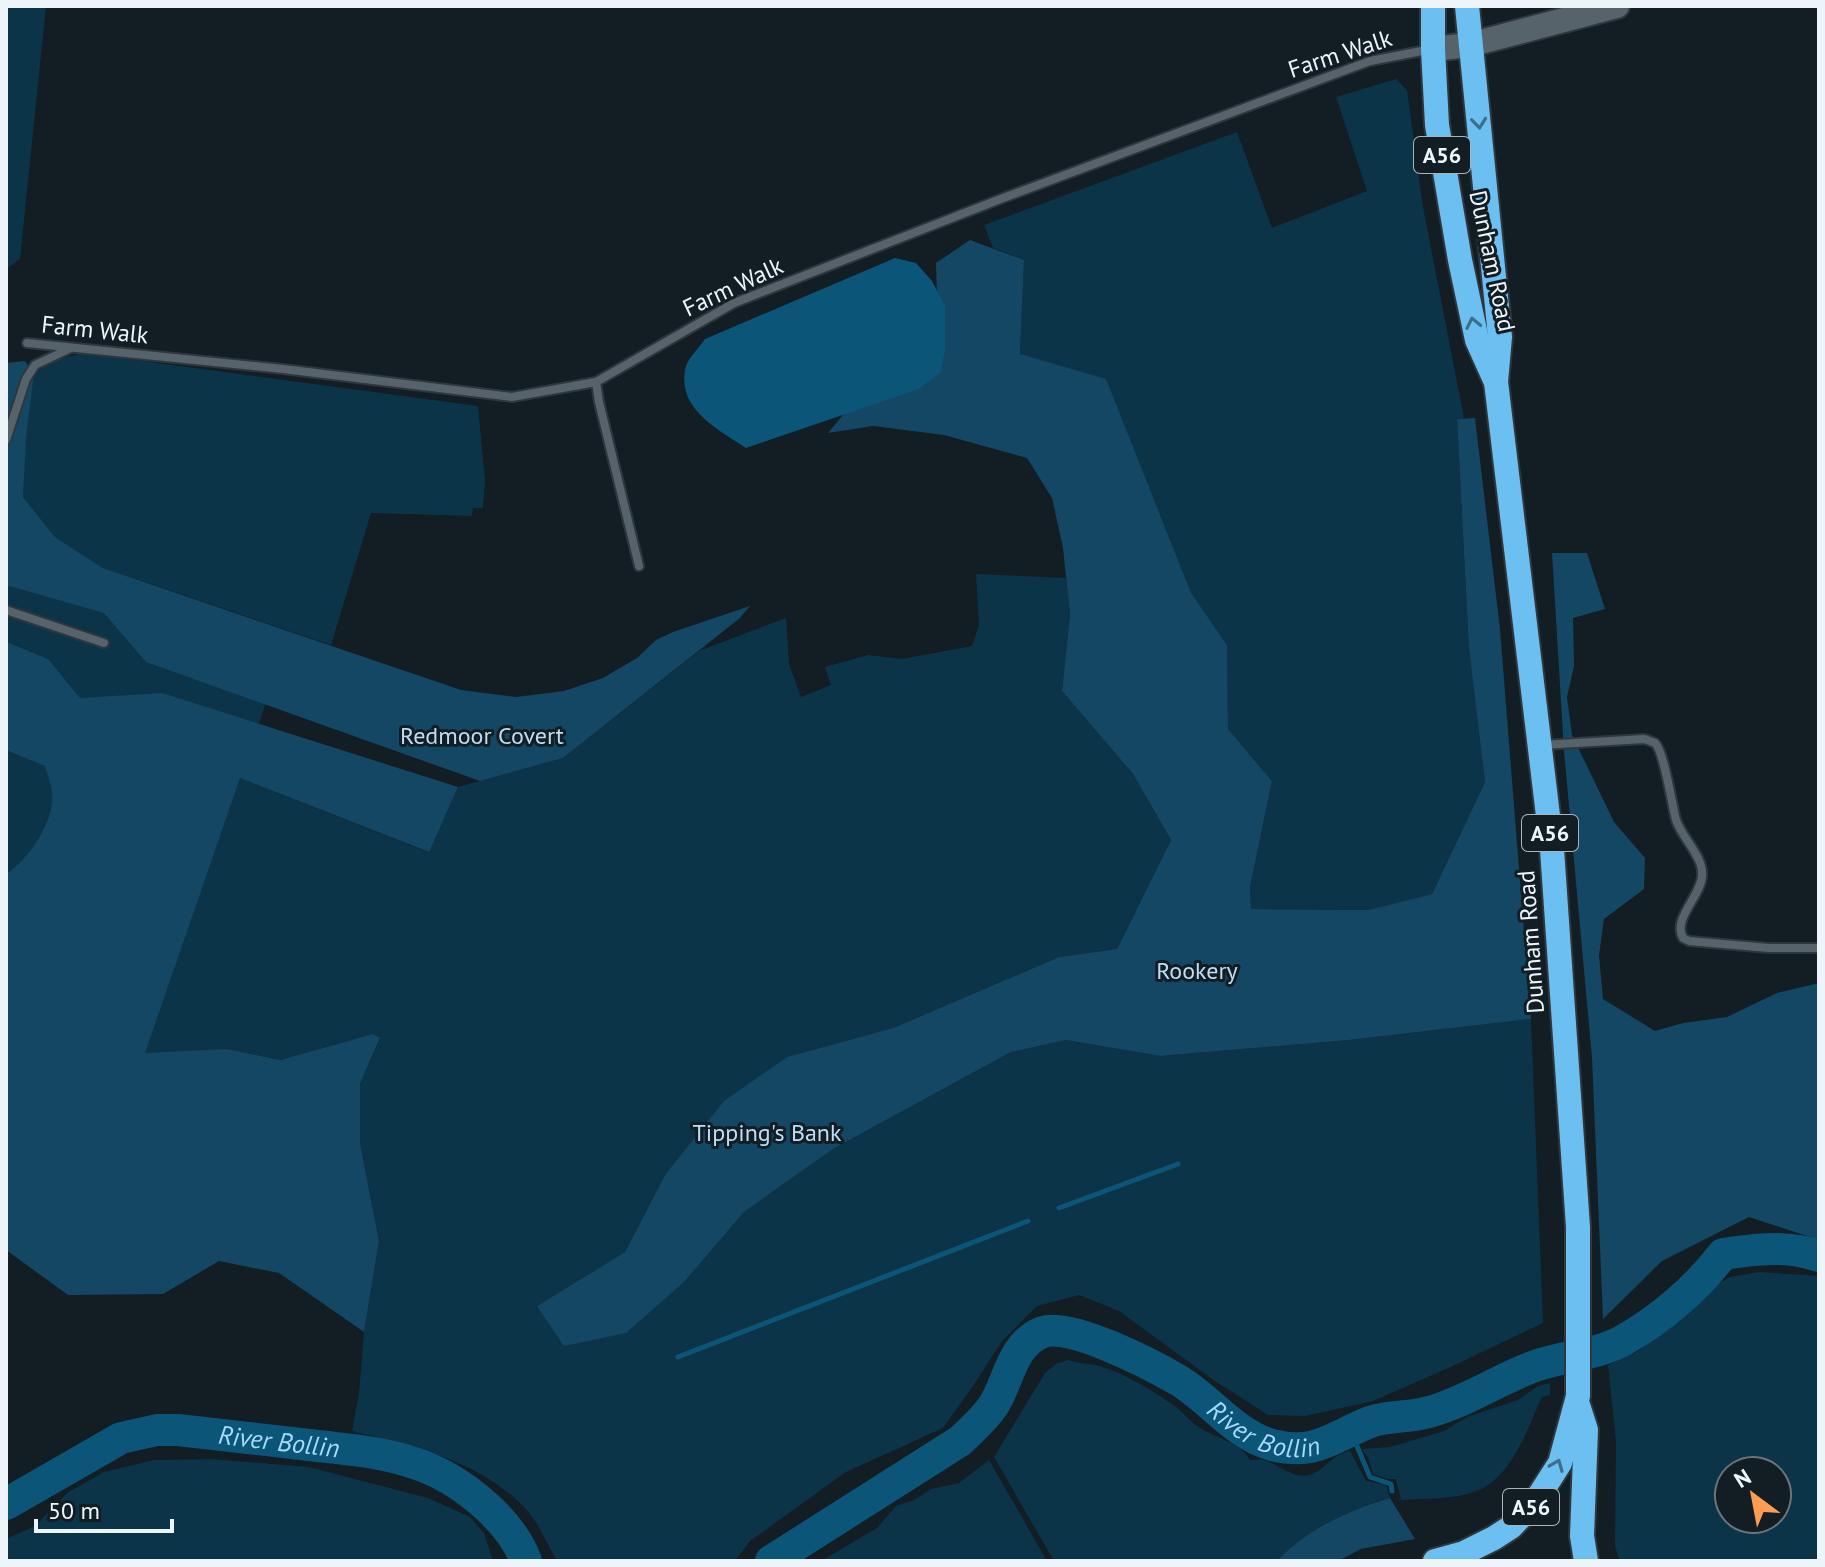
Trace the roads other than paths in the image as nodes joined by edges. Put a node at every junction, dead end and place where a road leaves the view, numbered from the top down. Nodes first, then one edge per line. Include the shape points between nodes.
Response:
1 (1433, 6) edge
2 (1467, 6) edge
3 (1617, 6) edge
4 (1469, 45) junction
5 (1433, 49) junction
6 (27, 343) dead end
7 (72, 348) junction
8 (596, 382) junction
9 (1496, 382) junction
10 (6, 440) edge
11 (639, 566) dead end
12 (6, 610) edge
13 (104, 643) dead end
14 (1540, 745) junction
15 (1819, 948) edge
16 (1578, 1400) junction
17 (1435, 1561) edge
18 (1586, 1561) edge

1 - 5 highway, Dunham Road / A56
2 - 4 highway, Dunham Road / A56
3 - 4 main road
4 - 5 main road
4 -> 9 highway, Dunham Road / A56 via 1500,337
5 - 8 lane, Farm Walk via 1370,61 734,303
9 -> 5 highway, Dunham Road / A56 via 1477,340 1460,260 1437,125
6 - 7 lane, Farm Walk
7 - 8 lane, Farm Walk via 512,397
7 - 10 lane via 35,365
8 - 11 lane
9 - 14 highway, Dunham Road / A56
12 - 13 lane
14 - 15 lane via 1644,739 1655,743 1663,754 1677,823 1703,875 1681,922 1683,938
14 - 16 highway, Dunham Road / A56 via 1569,1085 1580,1308
17 -> 16 highway, Dunham Road / A56 via 1494,1538 1535,1502 1560,1463
16 - 18 highway, Dunham Road / A56 via 1586,1430

